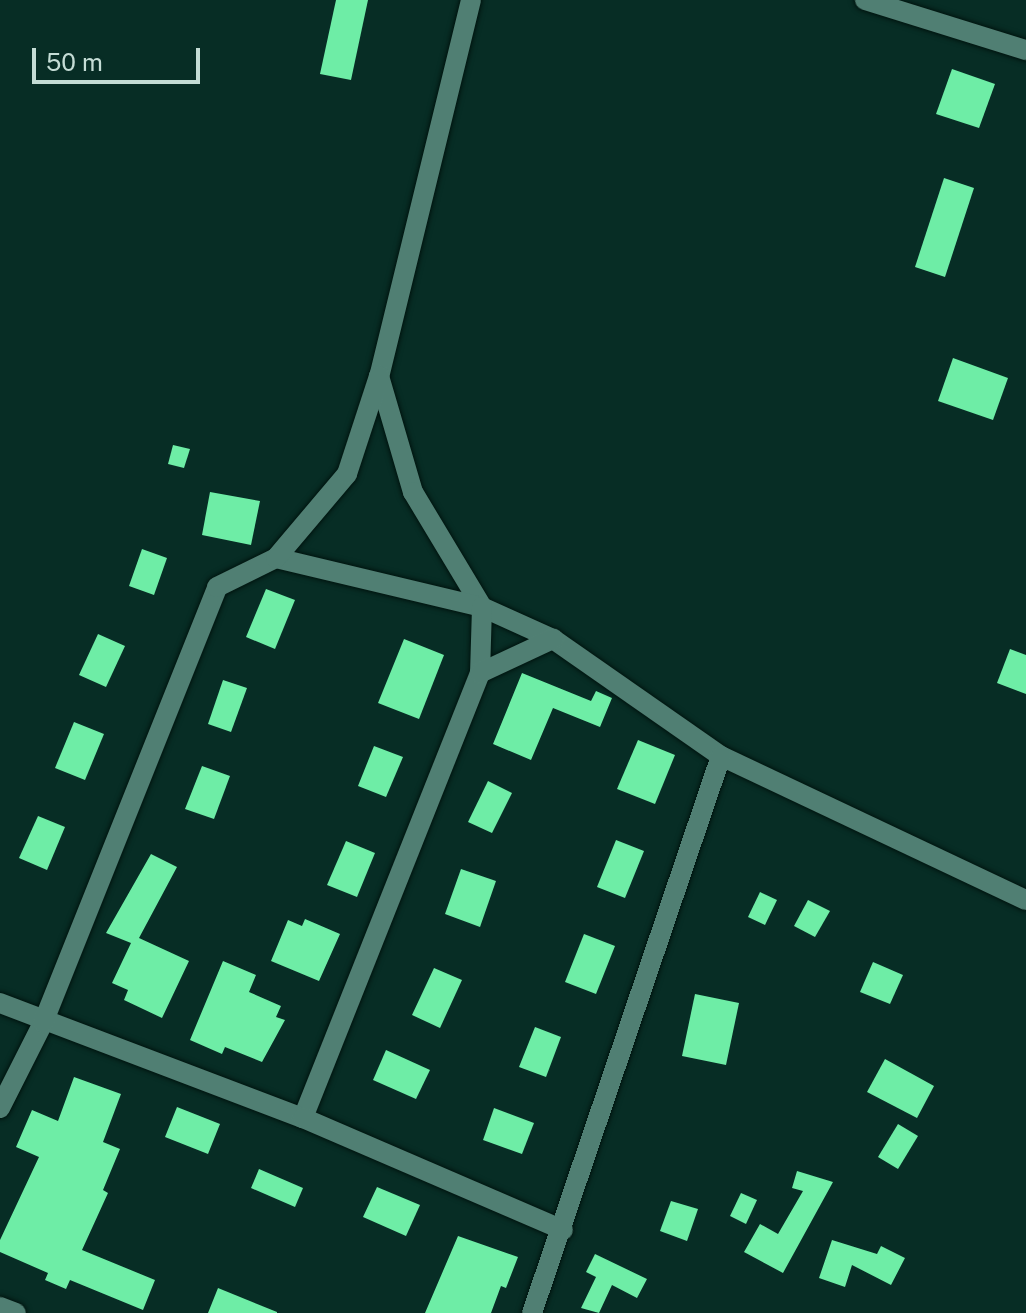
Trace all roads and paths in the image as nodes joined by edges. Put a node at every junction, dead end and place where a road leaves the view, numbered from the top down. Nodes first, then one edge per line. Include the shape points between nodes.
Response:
1 (471, 0) edge
2 (865, 0) edge
3 (1026, 50) edge
4 (379, 376) junction
5 (276, 558) junction
6 (482, 607) junction
7 (553, 639) junction
8 (480, 673) junction
9 (721, 756) junction
10 (1026, 900) edge
11 (0, 1003) edge
12 (43, 1023) junction
13 (0, 1108) edge
14 (303, 1118) junction
15 (563, 1230) junction
16 (0, 1307) edge
17 (16, 1313) edge
18 (532, 1313) edge

1 - 4 street
2 - 3 street
4 - 5 street via 347,474
4 - 6 street via 413,492
5 - 6 street
5 - 12 street via 217,587
6 - 7 street
6 - 8 street
7 - 8 street
7 - 9 street
8 - 14 street
9 - 10 street
9 - 15 street
11 - 12 street
12 - 13 street
12 - 14 street
14 - 15 street
15 - 18 street
16 - 17 street

